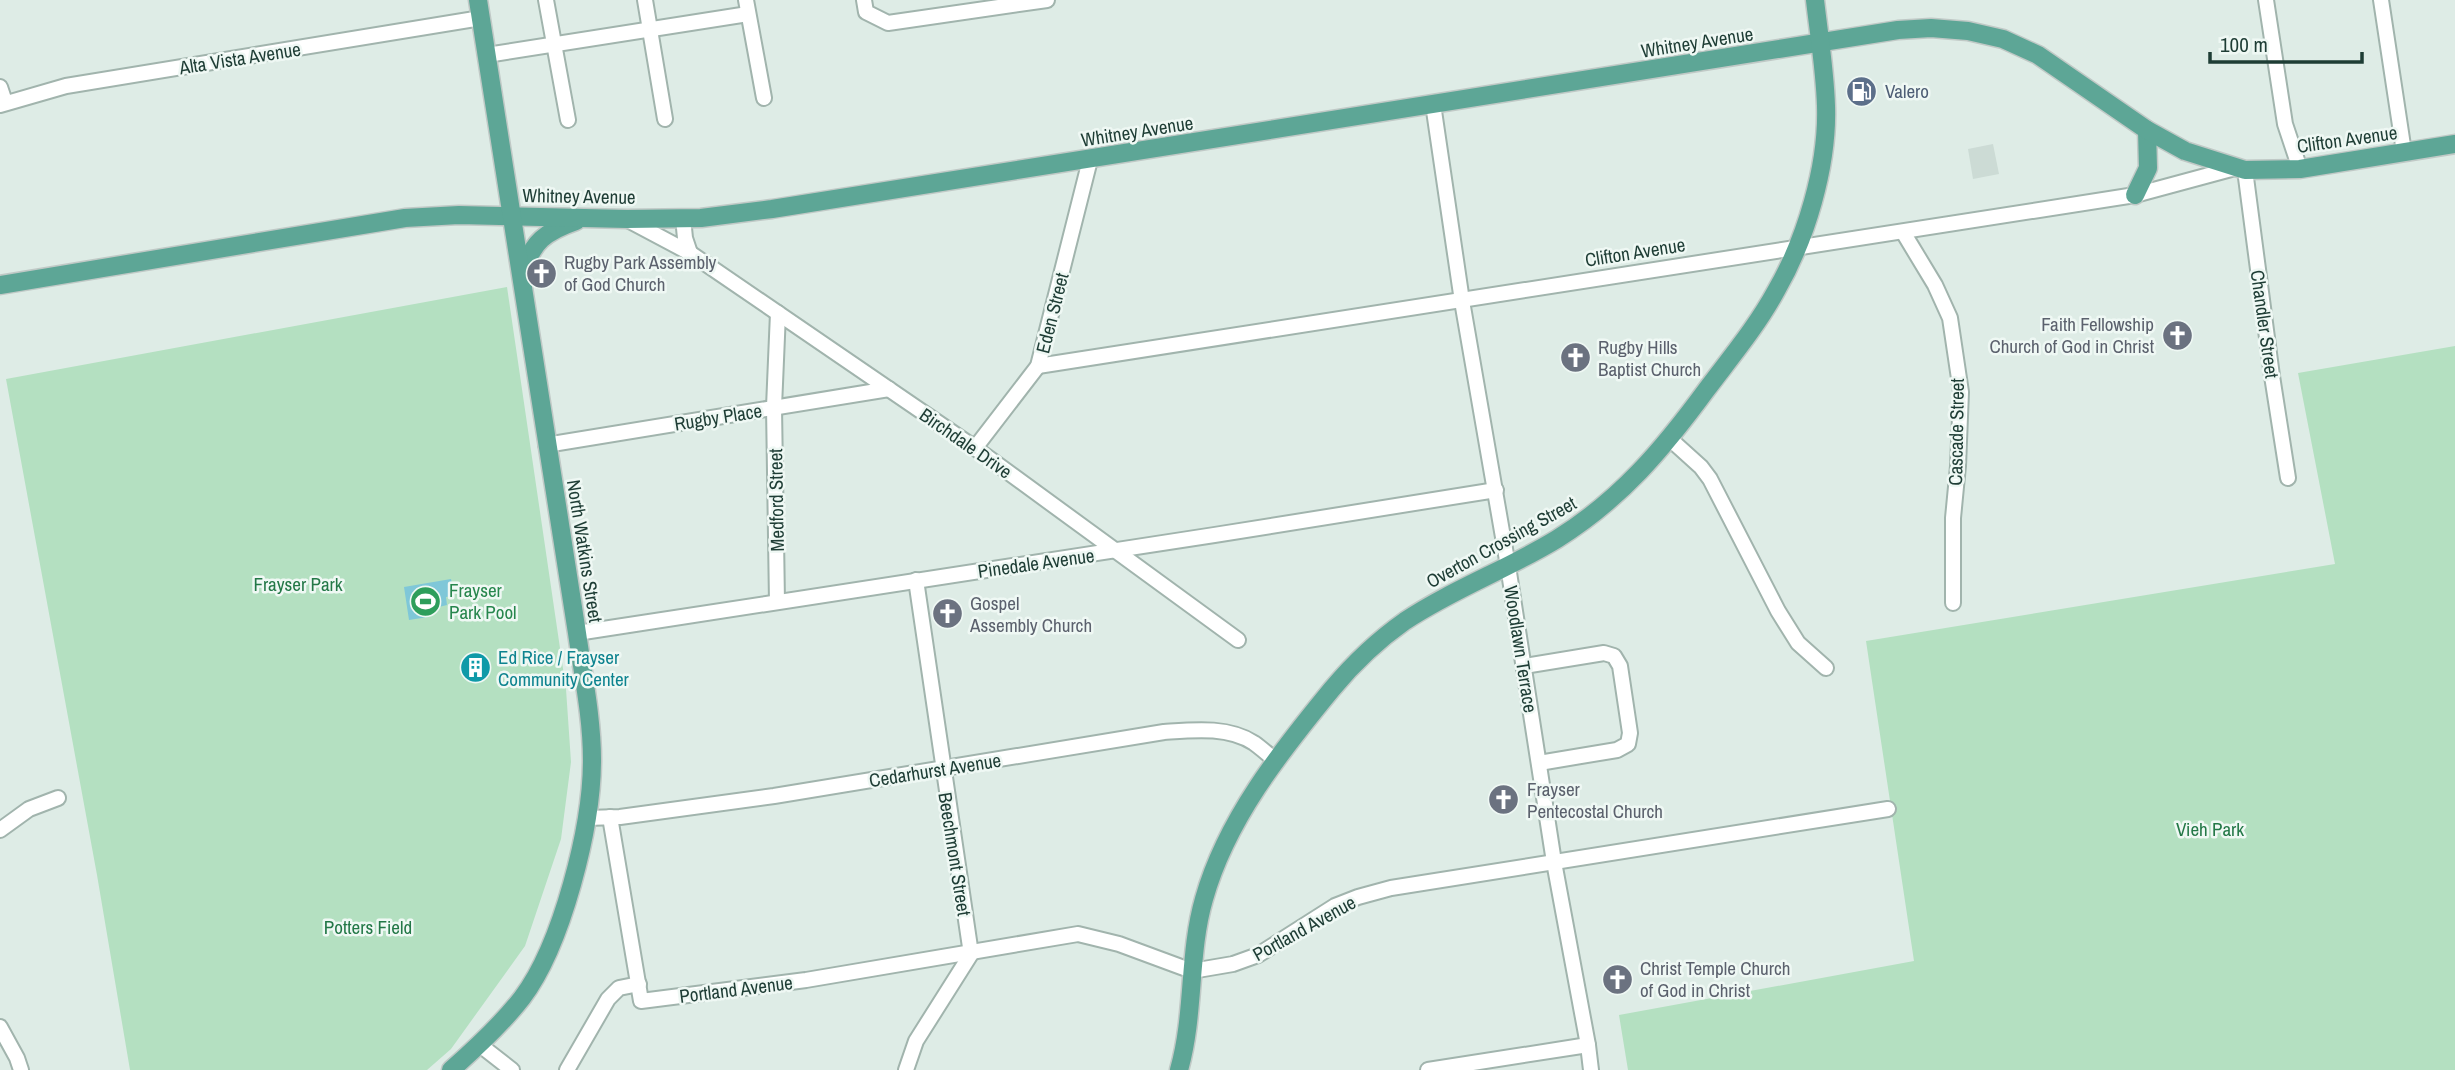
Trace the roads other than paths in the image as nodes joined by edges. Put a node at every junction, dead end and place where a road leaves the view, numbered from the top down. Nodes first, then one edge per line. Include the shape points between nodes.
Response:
1 (478, 0) edge
2 (546, 0) edge
3 (645, 0) edge
4 (1047, 0) edge
5 (1815, 0) edge
6 (2266, 0) edge
7 (2381, 0) edge
8 (1008, 3) edge
9 (865, 6) edge
10 (747, 7) edge
11 (481, 18) junction
12 (650, 30) junction
13 (1820, 43) junction
14 (554, 44) junction
15 (487, 55) junction
16 (0, 87) edge
17 (764, 98) dead end
18 (3, 103) edge
19 (1433, 104) junction
20 (665, 118) dead end
21 (568, 120) dead end
22 (2147, 130) junction
23 (2455, 144) edge
24 (2404, 152) junction
25 (1090, 160) junction
26 (2240, 169) junction
27 (2300, 169) junction
28 (2135, 195) junction
29 (513, 216) junction
30 (584, 218) junction
31 (683, 218) junction
32 (627, 219) junction
33 (1903, 232) junction
34 (1796, 248) junction
35 (690, 253) junction
36 (0, 285) edge
37 (523, 285) junction
38 (1462, 301) junction
39 (778, 313) junction
40 (1038, 366) junction
41 (889, 389) junction
42 (774, 407) junction
43 (1670, 439) junction
44 (546, 445) junction
45 (975, 448) junction
46 (2288, 478) dead end
47 (1496, 490) junction
48 (1115, 552) junction
49 (1508, 566) junction
50 (916, 580) junction
51 (777, 602) junction
52 (1953, 603) dead end
53 (577, 633) junction
54 (1238, 640) dead end
55 (1524, 666) junction
56 (1826, 668) dead end
57 (1276, 761) junction
58 (1539, 762) junction
59 (942, 769) junction
60 (58, 798) dead end
61 (1888, 809) dead end
62 (610, 817) junction
63 (586, 818) junction
64 (0, 830) edge
65 (1554, 862) junction
66 (971, 954) junction
67 (1192, 971) junction
68 (639, 984) junction
69 (0, 1027) edge
70 (480, 1045) junction
71 (1588, 1045) junction
72 (20, 1070) edge
73 (451, 1070) edge
74 (512, 1070) edge
75 (567, 1070) edge
76 (906, 1070) edge
77 (1179, 1070) edge
78 (1428, 1070) edge
79 (1591, 1070) edge

1 - 11 main road, North Watkins Street
2 - 14 street
3 - 12 street
4 - 8 street
5 - 13 main road, Overton Crossing Street
6 - 27 street via 2285,124
7 - 24 street
8 - 9 street via 888,23
10 - 12 street
10 - 17 street
11 - 15 main road, North Watkins Street
11 - 18 street, Alta Vista Avenue via 66,86
12 - 14 street
12 - 20 street
13 - 19 main road, Whitney Avenue
13 - 22 main road, Whitney Avenue via 1931,28 2003,39 2038,55
13 - 34 main road, Overton Crossing Street via 1826,106 1823,149 1808,221
14 - 15 street
14 - 21 street
15 - 29 main road, North Watkins Street
16 - 18 street
19 - 25 main road, Whitney Avenue
19 - 38 street, Woodlawn Terrace
22 - 26 main road, Whitney Avenue via 2185,151
22 - 28 main road via 2148,168
23 - 24 main road, Clifton Avenue
24 - 27 main road, Clifton Avenue
25 - 31 main road, Whitney Avenue via 772,209
25 - 40 street, Eden Street
26 - 27 main road, Clifton Avenue
26 - 28 street, Clifton Avenue
26 - 46 street, Chandler Street
28 - 33 street, Clifton Avenue
29 - 30 main road, Whitney Avenue
29 - 36 main road, Whitney Avenue via 405,218
29 - 37 main road, North Watkins Street
30 - 32 main road, Whitney Avenue
30 - 37 main road via 558,227 535,244 527,258
31 - 32 main road, Whitney Avenue
31 - 35 street
32 - 35 street, Birchdale Drive
33 - 34 street, Clifton Avenue
33 - 52 street, Cascade Street via 1950,318 1961,392
34 - 38 street, Clifton Avenue
34 - 43 main road, Overton Crossing Street via 1768,304
35 - 39 street, Birchdale Drive
37 - 44 main road, North Watkins Street
38 - 40 street, Clifton Avenue
38 - 47 street, Woodlawn Terrace
39 - 41 street, Birchdale Drive
39 - 42 street, Medford Street
40 - 45 street, Eden Street
41 - 42 street, Rugby Place
41 - 45 street, Birchdale Drive
42 - 44 street, Rugby Place
42 - 51 street, Medford Street
43 - 49 main road, Overton Crossing Street via 1602,508
43 - 56 street via 1710,479 1778,611 1798,643
44 - 53 main road, North Watkins Street
45 - 48 street, Birchdale Drive
47 - 48 street, Pinedale Avenue
47 - 49 street, Woodlawn Terrace
48 - 50 street, Pinedale Avenue
48 - 54 street, Birchdale Drive
49 - 55 street, Woodlawn Terrace
49 - 57 main road, Overton Crossing Street via 1403,622 1334,687
50 - 51 street, Pinedale Avenue
50 - 59 street, Beechmont Street
51 - 53 street, Pinedale Avenue
53 - 63 main road, North Watkins Street via 592,761
55 - 58 street, Woodlawn Terrace
55 - 58 street via 1604,653 1614,656 1620,666 1628,744 1617,750
57 - 59 street, Cedarhurst Avenue via 1252,741 1205,730 1164,732
57 - 67 main road, Overton Crossing Street via 1245,808 1216,866 1203,900
58 - 65 street, Woodlawn Terrace
59 - 62 street, Cedarhurst Avenue
59 - 66 street, Beechmont Street
60 - 64 street via 29,809
61 - 65 street, Portland Avenue
62 - 63 street, Cedarhurst Avenue
62 - 68 street
63 - 70 main road, North Watkins Street via 575,875 554,941 523,996
65 - 67 street, Portland Avenue via 1358,897 1335,906 1258,955
65 - 71 street, Woodlawn Terrace
66 - 67 street, Portland Avenue via 1078,934
66 - 68 street, Portland Avenue via 641,1001
66 - 76 street via 921,1032
67 - 77 main road, Overton Crossing Street via 1186,1047
68 - 75 street via 619,989 608,999
69 - 72 street
70 - 73 main road, North Watkins Street
70 - 74 street
71 - 78 street
71 - 79 street, Woodlawn Terrace

